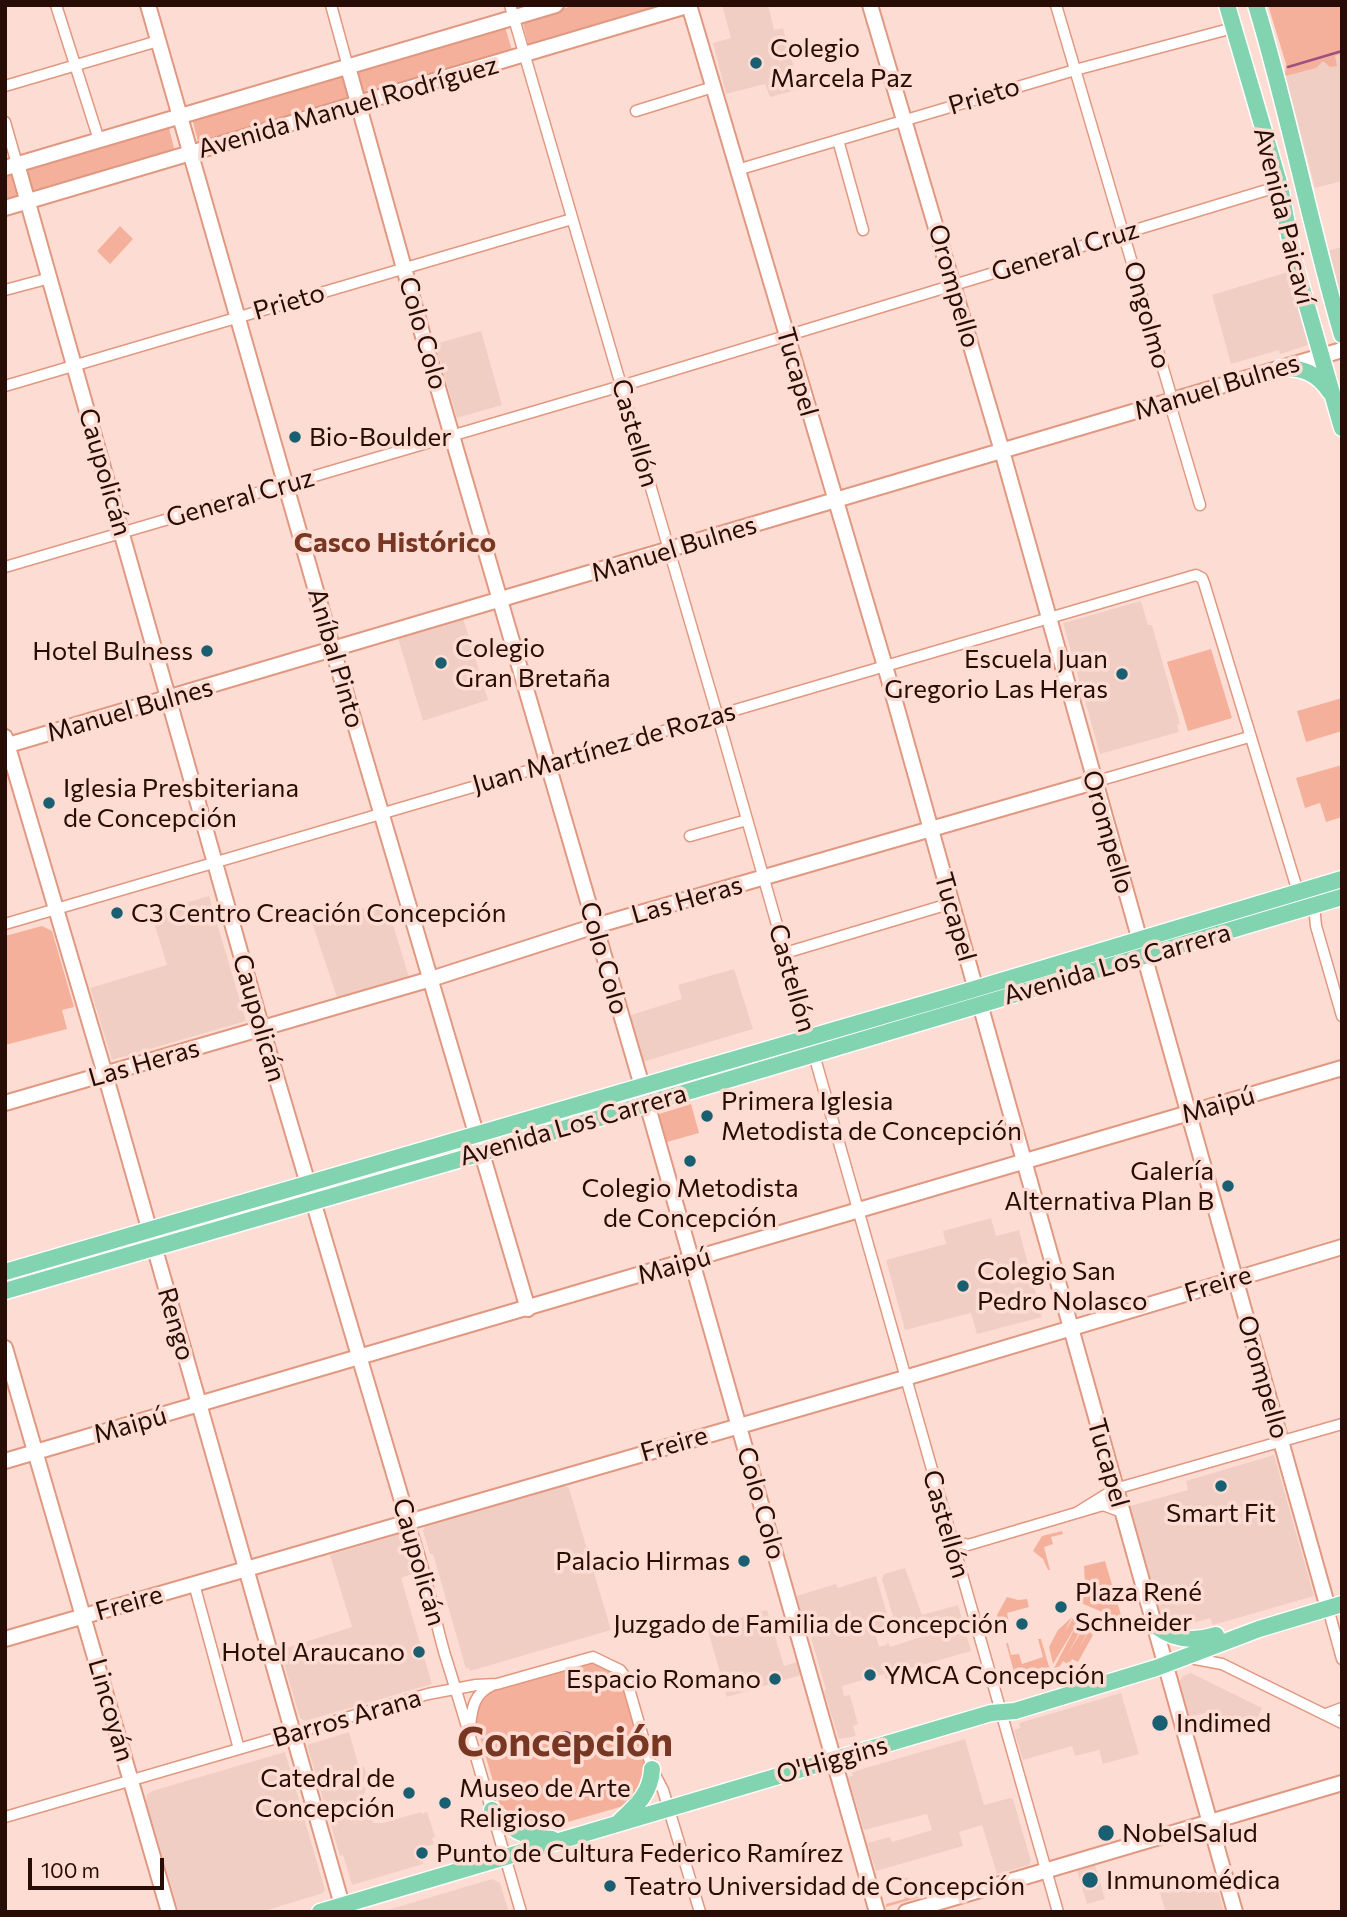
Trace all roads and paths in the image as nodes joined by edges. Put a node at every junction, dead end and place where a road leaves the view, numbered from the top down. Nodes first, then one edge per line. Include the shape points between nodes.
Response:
1 (56, 5) edge
2 (148, 5) edge
3 (331, 5) edge
4 (556, 5) edge
5 (690, 5) edge
6 (870, 5) edge
7 (1056, 5) edge
8 (1227, 5) edge
9 (1256, 5) edge
10 (512, 11) edge
11 (1233, 27) junction
12 (158, 41) junction
13 (524, 54) junction
14 (76, 65) junction
15 (348, 67) junction
16 (1075, 69) junction
17 (5, 86) edge
18 (713, 87) junction
19 (359, 103) junction
20 (636, 111) dead end
21 (179, 117) junction
22 (905, 120) junction
23 (5, 122) edge
24 (99, 140) junction
25 (838, 140) junction
26 (190, 153) junction
27 (11, 166) edge
28 (737, 170) junction
29 (1280, 186) junction
30 (28, 201) junction
31 (5, 208) edge
32 (572, 219) junction
33 (863, 230) dead end
34 (1123, 233) junction
35 (405, 268) junction
36 (50, 278) junction
37 (954, 285) junction
38 (5, 290) edge
39 (237, 317) junction
40 (1340, 326) edge
41 (786, 335) junction
42 (1342, 350) edge
43 (1321, 356) junction
44 (75, 365) junction
45 (1282, 368) junction
46 (5, 386) edge
47 (621, 386) junction
48 (1332, 397) junction
49 (1171, 401) junction
50 (1342, 428) edge
51 (452, 435) junction
52 (1002, 452) junction
53 (285, 485) junction
54 (835, 501) junction
55 (1200, 505) dead end
56 (122, 533) junction
57 (669, 551) junction
58 (5, 567) edge
59 (501, 601) junction
60 (1048, 618) junction
61 (333, 650) junction
62 (885, 665) junction
63 (169, 698) junction
64 (717, 715) junction
65 (1250, 737) junction
66 (6, 743) edge
67 (548, 764) junction
68 (1094, 782) junction
69 (381, 813) junction
70 (747, 820) junction
71 (931, 830) junction
72 (690, 836) dead end
73 (215, 862) junction
74 (763, 878) junction
75 (1342, 879) edge
76 (1298, 892) junction
77 (1342, 897) edge
78 (951, 903) junction
79 (1314, 906) junction
80 (56, 909) junction
81 (5, 924) edge
82 (594, 926) junction
83 (1138, 940) junction
84 (785, 953) junction
85 (1143, 957) junction
86 (430, 979) junction
87 (975, 988) junction
88 (980, 1004) junction
89 (1342, 1016) edge
90 (262, 1029) junction
91 (809, 1037) junction
92 (813, 1054) junction
93 (1342, 1068) edge
94 (105, 1074) junction
95 (642, 1086) junction
96 (5, 1103) edge
97 (647, 1104) junction
98 (1188, 1114) junction
99 (477, 1135) junction
100 (482, 1153) junction
101 (1024, 1163) junction
102 (308, 1184) junction
103 (313, 1201) junction
104 (858, 1212) junction
105 (149, 1230) junction
106 (154, 1247) junction
107 (1342, 1247) edge
108 (692, 1261) junction
109 (5, 1272) edge
110 (1236, 1279) junction
111 (5, 1291) edge
112 (528, 1309) junction
113 (1070, 1329) junction
114 (5, 1348) edge
115 (360, 1358) junction
116 (905, 1378) junction
117 (200, 1405) junction
118 (1342, 1424) edge
119 (738, 1426) junction
120 (1282, 1441) junction
121 (36, 1452) junction
122 (5, 1461) edge
123 (1115, 1489) junction
124 (1078, 1512) junction
125 (1122, 1512) junction
126 (408, 1521) junction
127 (951, 1540) junction
128 (968, 1545) junction
129 (957, 1562) junction
130 (247, 1568) junction
131 (194, 1584) junction
132 (1335, 1606) edge
133 (84, 1616) junction
134 (1152, 1622) junction
135 (1259, 1629) junction
136 (5, 1639) edge
137 (1183, 1657) junction
138 (1342, 1660) edge
139 (1164, 1665) junction
140 (497, 1684) junction
141 (457, 1690) junction
142 (1342, 1708) edge
143 (1000, 1711) junction
144 (1326, 1714) junction
145 (1342, 1723) edge
146 (470, 1732) junction
147 (293, 1733) junction
148 (239, 1749) junction
149 (833, 1760) junction
150 (652, 1769) junction
151 (132, 1780) junction
152 (1342, 1783) edge
153 (669, 1808) junction
154 (492, 1810) junction
155 (5, 1817) edge
156 (1209, 1822) junction
157 (618, 1823) junction
158 (565, 1839) junction
159 (506, 1856) junction
160 (1046, 1870) junction
161 (343, 1908) edge
162 (169, 1912) edge
163 (320, 1912) edge
164 (521, 1912) edge
165 (700, 1912) edge
166 (877, 1912) edge
167 (906, 1912) edge
168 (1058, 1912) edge
169 (1235, 1912) edge

1 - 14 street
2 - 12 main road, Aníbal Pinto
3 - 15 street, Colo Colo
4 - 10 main road, Avenida Manuel Rodríguez
5 - 13 main road, Avenida Manuel Rodríguez
5 - 18 main road, Tucapel
6 - 22 main road, Orompello
7 - 16 street, Ongolmo
8 - 11 main road, Avenida Paicaví
9 - 40 main road, Avenida Paicaví
10 - 13 street, Castellón
10 - 15 main road, Avenida Manuel Rodríguez
11 - 16 street, Prieto
11 - 29 main road, Avenida Paicaví
12 - 14 street
12 - 21 main road, Aníbal Pinto
13 - 19 main road, Avenida Manuel Rodríguez
13 - 32 street, Castellón
14 - 17 street
14 - 24 street
15 - 19 main road, Colo Colo
15 - 21 main road, Avenida Manuel Rodríguez
16 - 22 street, Prieto
16 - 34 street, Ongolmo
18 - 20 street
18 - 28 main road, Tucapel
19 - 26 main road, Avenida Manuel Rodríguez
19 - 35 main road, Colo Colo
21 - 24 main road, Avenida Manuel Rodríguez
21 - 26 main road, Aníbal Pinto
22 - 25 street, Prieto
22 - 37 main road, Orompello
23 - 27 street, Caupolicán
24 - 27 main road, Avenida Manuel Rodríguez
25 - 28 street, Prieto
25 - 33 street
26 - 30 main road, Avenida Manuel Rodríguez
26 - 39 main road, Aníbal Pinto
27 - 30 main road, Caupolicán
28 - 41 main road, Tucapel
29 - 34 street, General Cruz
29 - 43 main road, Avenida Paicaví via 1293,257
30 - 31 main road, Avenida Manuel Rodríguez
30 - 36 main road, Caupolicán
32 - 35 street, Prieto
32 - 47 street, Castellón
34 - 37 street, General Cruz
34 - 49 street, Ongolmo
35 - 39 street, Prieto
35 - 51 main road, Colo Colo
36 - 38 street
36 - 44 main road, Caupolicán
37 - 41 street, General Cruz
37 - 52 main road, Orompello
39 - 44 street, Prieto
39 - 53 main road, Aníbal Pinto
41 - 47 street, General Cruz
41 - 54 main road, Tucapel
42 - 43 main road, Manuel Bulnes
43 - 45 main road, Manuel Bulnes
43 - 48 main road, Avenida Paicaví
44 - 46 street, Prieto
44 - 56 main road, Caupolicán
45 - 48 main road via 1313,375
45 - 49 main road, Manuel Bulnes
47 - 51 street, General Cruz
47 - 57 street, Castellón
48 - 50 main road, Avenida Paicaví
49 - 52 main road, Manuel Bulnes
49 - 55 street, Ongolmo
51 - 53 street, General Cruz
51 - 59 main road, Colo Colo
52 - 54 main road, Manuel Bulnes
52 - 60 main road, Orompello
53 - 56 street, General Cruz
53 - 61 main road, Aníbal Pinto
54 - 57 main road, Manuel Bulnes
54 - 62 main road, Tucapel
56 - 58 street, General Cruz
56 - 63 main road, Caupolicán
57 - 59 main road, Manuel Bulnes
57 - 64 street, Castellón
59 - 61 main road, Manuel Bulnes
59 - 67 main road, Colo Colo
60 - 62 street, Juan Martínez de Rozas
60 - 65 street, Juan Martínez de Rozas via 1193,575 1202,578
60 - 68 main road, Orompello
61 - 63 main road, Manuel Bulnes
61 - 69 main road, Aníbal Pinto
62 - 64 street, Juan Martínez de Rozas
62 - 71 main road, Tucapel
63 - 66 main road, Manuel Bulnes
63 - 73 main road, Caupolicán
64 - 67 street, Juan Martínez de Rozas
64 - 70 street, Castellón
65 - 68 street, Las Heras
65 - 76 street
66 - 80 main road, Rengo
67 - 69 street, Juan Martínez de Rozas
67 - 82 main road, Colo Colo
68 - 71 main road, Las Heras
68 - 83 main road, Orompello
69 - 73 street, Juan Martínez de Rozas
69 - 86 main road, Aníbal Pinto
70 - 72 street
70 - 74 street, Castellón
71 - 74 main road, Las Heras
71 - 78 main road, Tucapel
73 - 80 street, Juan Martínez de Rozas
73 - 90 main road, Caupolicán
74 - 82 main road, Las Heras
74 - 84 street, Castellón
75 - 76 main road, Avenida Los Carrera
76 - 83 main road, Avenida Los Carrera
77 - 79 main road, Avenida Los Carrera
78 - 84 street
78 - 87 main road, Tucapel
79 - 85 main road, Avenida Los Carrera
79 - 89 street
80 - 81 street, Juan Martínez de Rozas
80 - 94 main road, Rengo
82 - 86 main road, Las Heras
82 - 95 main road, Colo Colo
83 - 85 main road, Orompello
83 - 87 main road, Avenida Los Carrera
84 - 91 street, Castellón
85 - 88 main road, Avenida Los Carrera
85 - 98 main road, Orompello
86 - 90 main road, Las Heras
86 - 99 main road, Aníbal Pinto
87 - 88 main road, Tucapel
87 - 91 main road, Avenida Los Carrera
88 - 92 main road, Avenida Los Carrera
88 - 101 main road, Tucapel
90 - 94 main road, Las Heras
90 - 102 main road, Caupolicán
91 - 92 street, Castellón
91 - 95 main road, Avenida Los Carrera
92 - 97 main road, Avenida Los Carrera
92 - 104 street, Castellón
93 - 98 main road, Maipú
94 - 96 main road, Las Heras
94 - 105 main road, Rengo
95 - 97 main road, Colo Colo
95 - 99 main road, Avenida Los Carrera
97 - 100 main road, Avenida Los Carrera
97 - 108 main road, Colo Colo
98 - 101 main road, Maipú
98 - 110 main road, Orompello
99 - 100 main road, Aníbal Pinto
99 - 102 main road, Avenida Los Carrera
100 - 103 main road, Avenida Los Carrera
100 - 112 main road, Aníbal Pinto
101 - 104 main road, Maipú
101 - 113 main road, Tucapel
102 - 103 main road, Caupolicán
102 - 105 main road, Avenida Los Carrera
103 - 106 main road, Avenida Los Carrera
103 - 115 main road, Caupolicán
104 - 108 main road, Maipú
104 - 116 street, Castellón
105 - 106 main road, Rengo
105 - 109 main road, Avenida Los Carrera
106 - 111 main road, Avenida Los Carrera
106 - 117 main road, Rengo
107 - 110 main road, Freire
108 - 112 main road, Maipú
108 - 119 main road, Colo Colo
110 - 113 main road, Freire
110 - 120 main road, Orompello
112 - 115 main road, Maipú
113 - 116 main road, Freire
113 - 123 main road, Tucapel
114 - 121 main road, Lincoyán
115 - 117 main road, Maipú
115 - 126 main road, Caupolicán
116 - 119 main road, Freire
116 - 127 street, Castellón
117 - 121 main road, Maipú
117 - 130 main road, Rengo
118 - 120 street
119 - 126 main road, Freire
119 - 149 main road, Colo Colo
120 - 123 street
120 - 132 main road, Orompello
121 - 122 main road, Maipú
121 - 133 main road, Lincoyán
123 - 124 street
123 - 125 main road, Tucapel
124 - 125 street via 1103,1505
124 - 128 street
125 - 134 main road, Tucapel
126 - 130 main road, Freire
126 - 141 street, Caupolicán
127 - 128 street
127 - 129 street, Castellón
128 - 129 street
129 - 143 street, Castellón
130 - 131 main road, Freire
130 - 147 main road, Rengo
131 - 133 main road, Freire
131 - 148 street
132 - 135 main road, O'Higgins
132 - 138 street, Orompello
133 - 136 main road, Freire
133 - 151 main road, Lincoyán
134 - 135 main road via 1172,1635 1200,1640
134 - 139 main road, Tucapel
135 - 137 main road, O'Higgins
137 - 139 main road, O'Higgins
137 - 144 street via 1223,1664
139 - 143 main road, O'Higgins via 1015,1711
139 - 156 main road, Tucapel
140 - 141 street, Barros Arana
140 - 146 street via 477,1697
140 - 150 street, Barros Arana via 588,1657 620,1670
141 - 146 street, Caupolicán
141 - 147 street, Barros Arana
142 - 144 street
143 - 149 main road, O'Higgins
143 - 160 street, Castellón
144 - 145 street
146 - 154 street, Caupolicán
147 - 148 street, Barros Arana
147 - 161 main road, Rengo
148 - 151 street, Barros Arana
149 - 153 main road, O'Higgins
149 - 166 main road, Colo Colo
150 - 153 street
150 - 157 main road via 645,1794
151 - 155 street, Barros Arana
151 - 162 main road, Lincoyán
152 - 156 main road
153 - 157 main road, O'Higgins
153 - 165 street
154 - 158 main road via 517,1832
154 - 159 street, Caupolicán
156 - 160 main road
156 - 169 main road, Tucapel
157 - 158 main road, O'Higgins
158 - 159 main road, O'Higgins
159 - 161 main road, O'Higgins
159 - 164 street, Caupolicán
160 - 167 main road
160 - 168 street, Castellón
161 - 163 main road, O'Higgins

